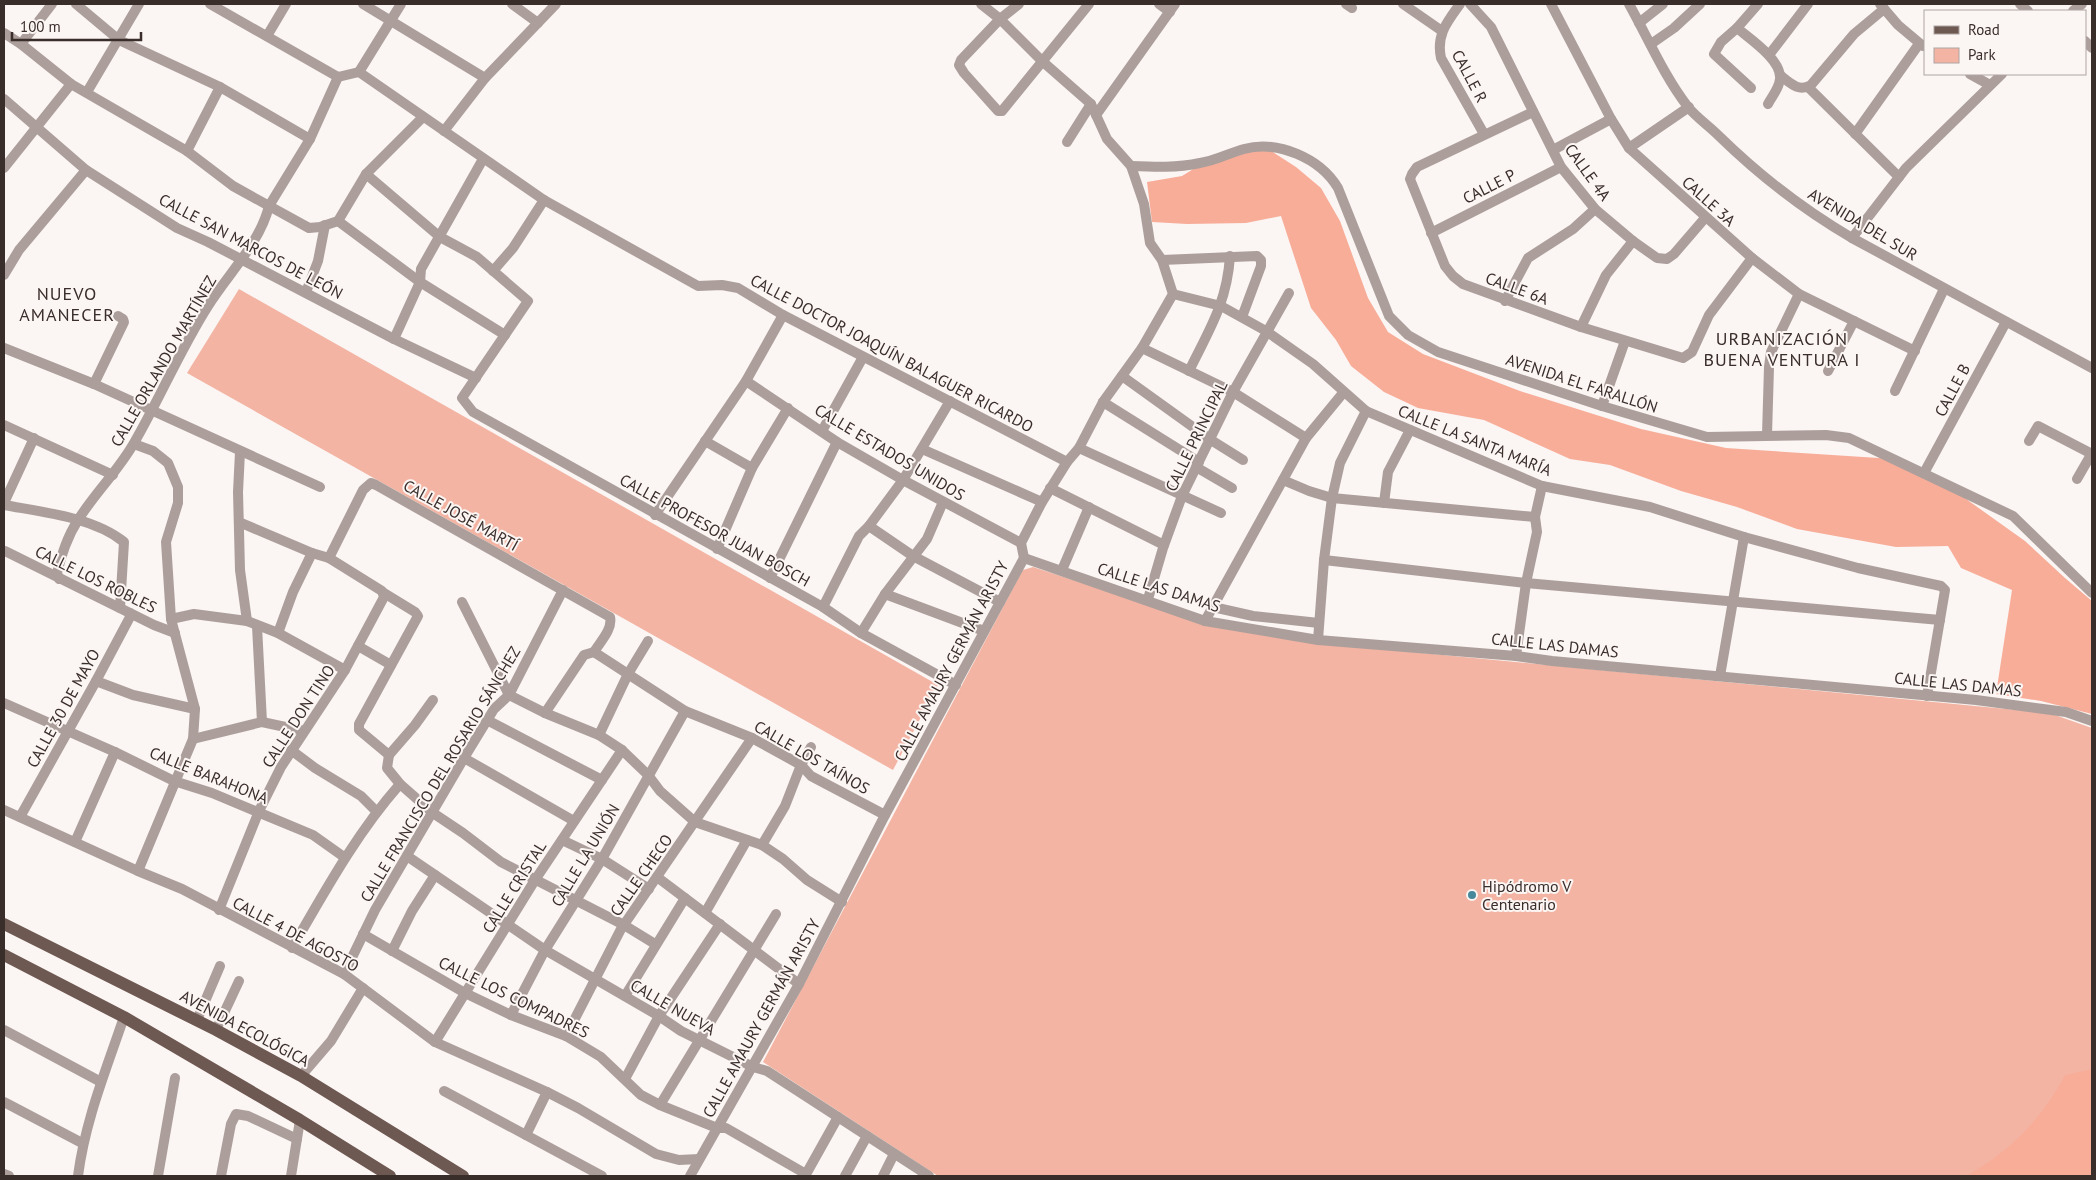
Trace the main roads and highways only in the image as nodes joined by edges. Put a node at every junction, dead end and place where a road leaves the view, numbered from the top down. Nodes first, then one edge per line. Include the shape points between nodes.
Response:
1 (4, 924) edge
2 (4, 956) edge
3 (372, 1172) edge
4 (390, 1176) edge
5 (463, 1176) edge

1 - 5 main road, AVENIDA ECOLÓGICA via 301,1076
2 - 3 main road via 124,1017 300,1120
3 - 4 main road

